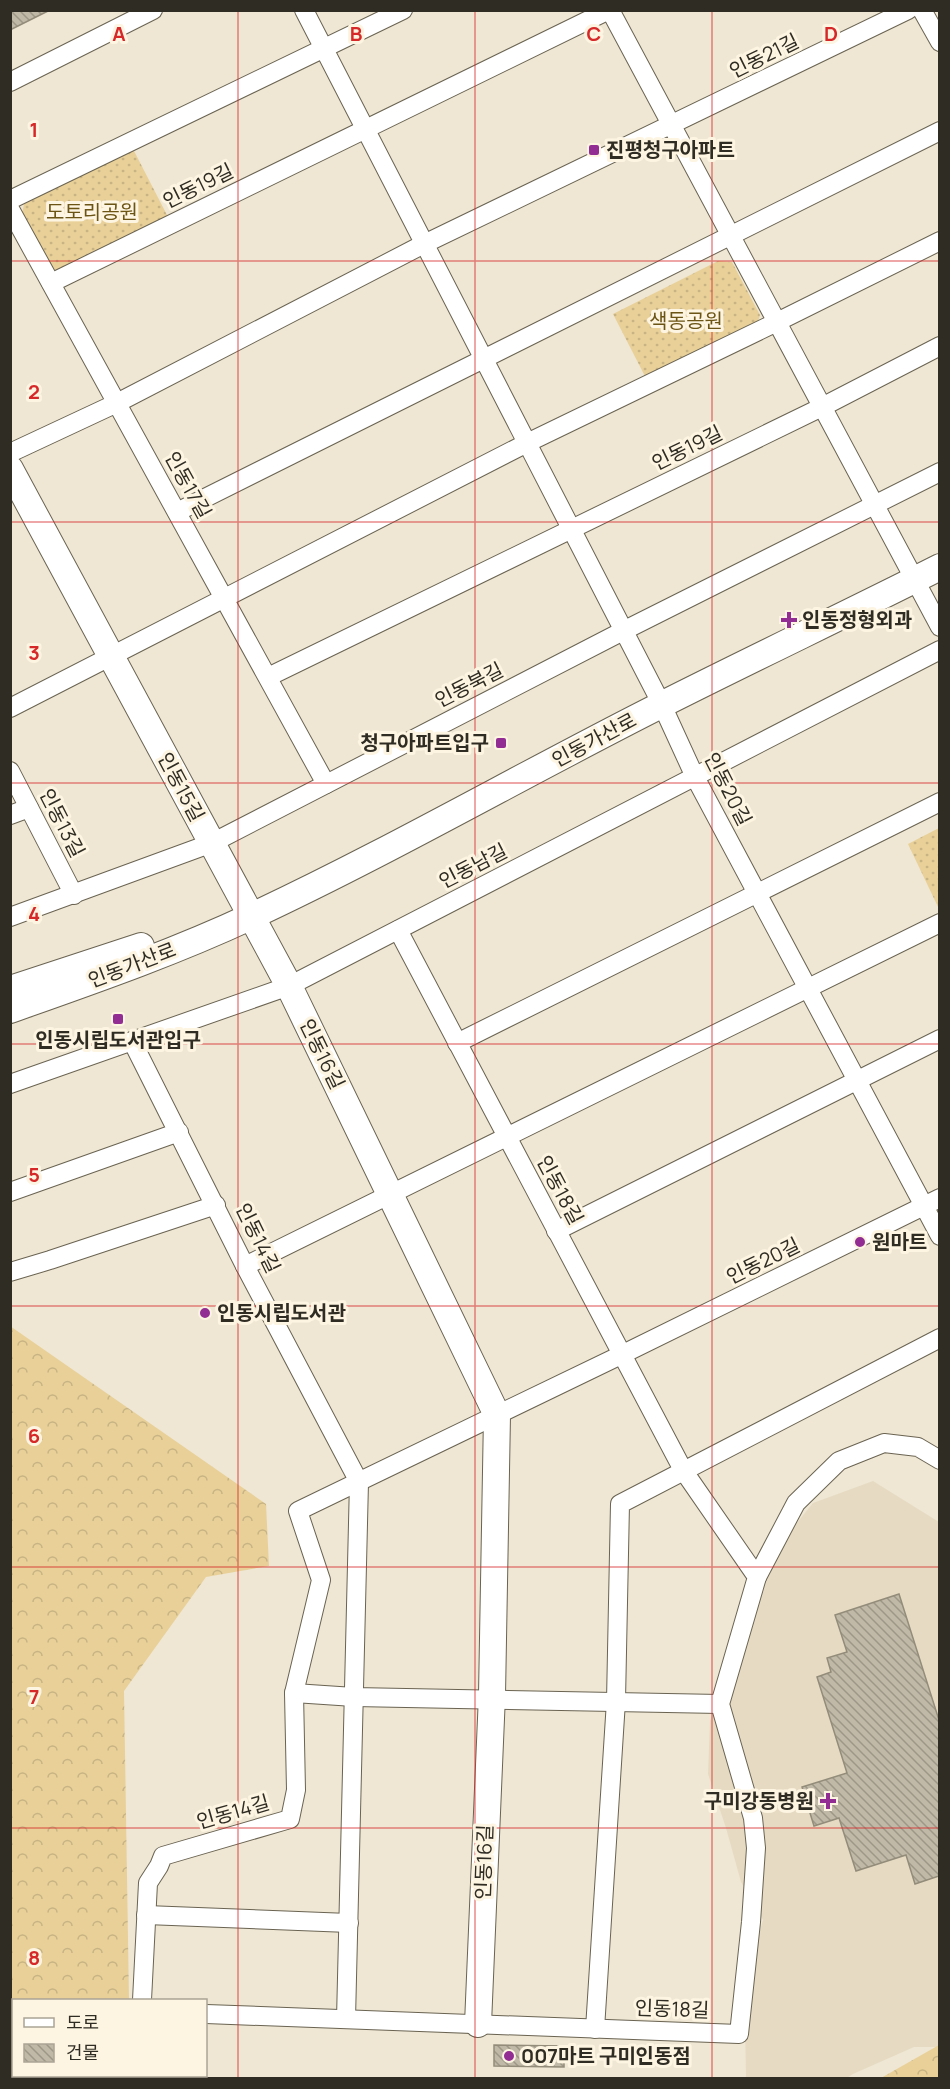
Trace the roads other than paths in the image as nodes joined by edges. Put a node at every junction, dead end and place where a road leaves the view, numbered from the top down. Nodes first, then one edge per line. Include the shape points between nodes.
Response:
1 (153, 10) edge
2 (304, 10) edge
3 (403, 10) edge
4 (610, 10) edge
5 (908, 10) edge
6 (922, 10) edge
7 (939, 42) edge
8 (323, 49) junction
9 (10, 82) edge
10 (672, 126) junction
11 (365, 130) junction
12 (939, 131) edge
13 (10, 200) edge
14 (10, 209) edge
15 (731, 236) junction
16 (939, 241) edge
17 (424, 244) junction
18 (51, 283) junction
19 (777, 322) junction
20 (939, 346) edge
21 (483, 359) junction
22 (117, 403) junction
23 (822, 407) junction
24 (527, 443) junction
25 (10, 453) edge
26 (10, 469) edge
27 (939, 472) edge
28 (874, 505) junction
29 (177, 512) junction
30 (571, 529) junction
31 (939, 567) edge
32 (914, 580) junction
33 (224, 597) junction
34 (939, 627) edge
35 (624, 631) junction
36 (939, 650) edge
37 (111, 657) junction
38 (268, 677) junction
39 (662, 705) junction
40 (10, 708) edge
41 (10, 771) edge
42 (695, 777) junction
43 (326, 784) junction
44 (939, 802) edge
45 (29, 808) junction
46 (10, 815) edge
47 (212, 843) junction
48 (757, 893) junction
49 (74, 895) junction
50 (251, 916) junction
51 (10, 917) edge
52 (939, 923) edge
53 (398, 930) junction
54 (289, 986) junction
55 (807, 987) junction
56 (10, 989) edge
57 (10, 1010) edge
58 (939, 1039) edge
59 (132, 1041) junction
60 (457, 1043) junction
61 (856, 1080) junction
62 (10, 1084) edge
63 (179, 1132) junction
64 (506, 1136) junction
65 (10, 1192) edge
66 (391, 1194) junction
67 (932, 1202) edge
68 (216, 1205) junction
69 (556, 1231) junction
70 (939, 1236) edge
71 (245, 1266) junction
72 (10, 1272) edge
73 (939, 1338) edge
74 (621, 1355) junction
75 (497, 1415) junction
76 (939, 1460) edge
77 (682, 1470) junction
78 (359, 1482) junction
79 (757, 1577) junction
80 (294, 1693) junction
81 (354, 1697) junction
82 (491, 1699) junction
83 (616, 1701) junction
84 (720, 1704) junction
85 (146, 1915) junction
86 (349, 1923) junction
87 (142, 1999) edge
88 (207, 2014) edge
89 (346, 2019) junction
90 (478, 2024) junction
91 (596, 2028) junction

1 - 9 street
2 - 8 street
3 - 8 street
4 - 10 street
4 - 11 street, 인동19길
5 - 10 street, 인동21길
6 - 7 street
8 - 11 street
8 - 13 street
10 - 15 street
10 - 17 street
11 - 17 street
11 - 18 street, 인동19길
12 - 15 street
14 - 18 street, 인동17길
15 - 19 street
15 - 21 street
16 - 19 street
17 - 21 street
17 - 22 street
18 - 22 street, 인동17길
19 - 23 street
19 - 24 street
20 - 23 street
21 - 24 street
21 - 29 street
22 - 25 street
22 - 29 street, 인동17길
23 - 28 street
23 - 30 street, 인동19길
24 - 30 street
24 - 33 street
26 - 37 street, 인동15길
27 - 28 street, 인동북길
28 - 32 street
28 - 35 street, 인동북길
29 - 33 street, 인동17길
30 - 35 street
30 - 38 street, 인동19길
31 - 32 street, 인동가산로
32 - 34 street
32 - 39 street, 인동가산로
33 - 37 street
33 - 38 street, 인동17길
35 - 39 street
35 - 43 street, 인동북길
36 - 42 street, 인동남길
37 - 40 street
37 - 47 street, 인동15길
38 - 43 street, 인동17길
39 - 42 street, 인동20길
39 - 50 street, 인동가산로
41 - 45 street, 인동13길
42 - 48 street, 인동20길
42 - 53 street, 인동남길
43 - 47 street, 인동북길
44 - 48 street
45 - 46 street
45 - 49 street, 인동13길
47 - 49 street, 인동북길
47 - 50 street, 인동15길
48 - 55 street, 인동20길
48 - 60 street
49 - 51 street, 인동북길
50 - 54 street, 인동16길
50 - 56 street, 인동가산로 via 125,950
50 - 57 street, 인동가산로 via 140,964
52 - 55 street
53 - 54 street, 인동남길
53 - 60 street, 인동18길
54 - 59 street, 인동남길
54 - 66 street, 인동16길
55 - 61 street, 인동20길
55 - 64 street
58 - 61 street
59 - 62 street, 인동남길
59 - 63 street, 인동14길
60 - 64 street, 인동18길
61 - 67 street, 인동20길
61 - 69 street
63 - 65 street
63 - 68 street, 인동14길
64 - 66 street
64 - 69 street, 인동18길
66 - 71 street
66 - 75 street, 인동16길
67 - 70 street, 인동20길
67 - 74 street, 인동20길
68 - 71 street, 인동14길
68 - 72 street, 인동14길
69 - 74 street, 인동18길
71 - 78 street, 인동14길
73 - 77 street
74 - 75 street
74 - 77 street, 인동18길
75 - 78 street
75 - 82 street, 인동16길
76 - 79 street via 918,1446 884,1443 839,1461 796,1503
77 - 79 street, 인동18길
77 - 83 street via 620,1504
78 - 80 street, 인동14길 via 298,1511 321,1580
78 - 81 street, 인동14길
79 - 84 street
80 - 81 street
80 - 85 street, 인동14길 via 296,1790 290,1818 163,1856 148,1883
81 - 82 street
81 - 86 street, 인동14길
82 - 83 street
82 - 90 street, 인동16길
83 - 84 street
83 - 91 street
84 - 91 street, 인동18길 via 753,1818 756,1848 739,2034
85 - 86 street
85 - 87 street, 인동14길
86 - 89 street, 인동14길
88 - 89 street
89 - 90 street
90 - 91 street

